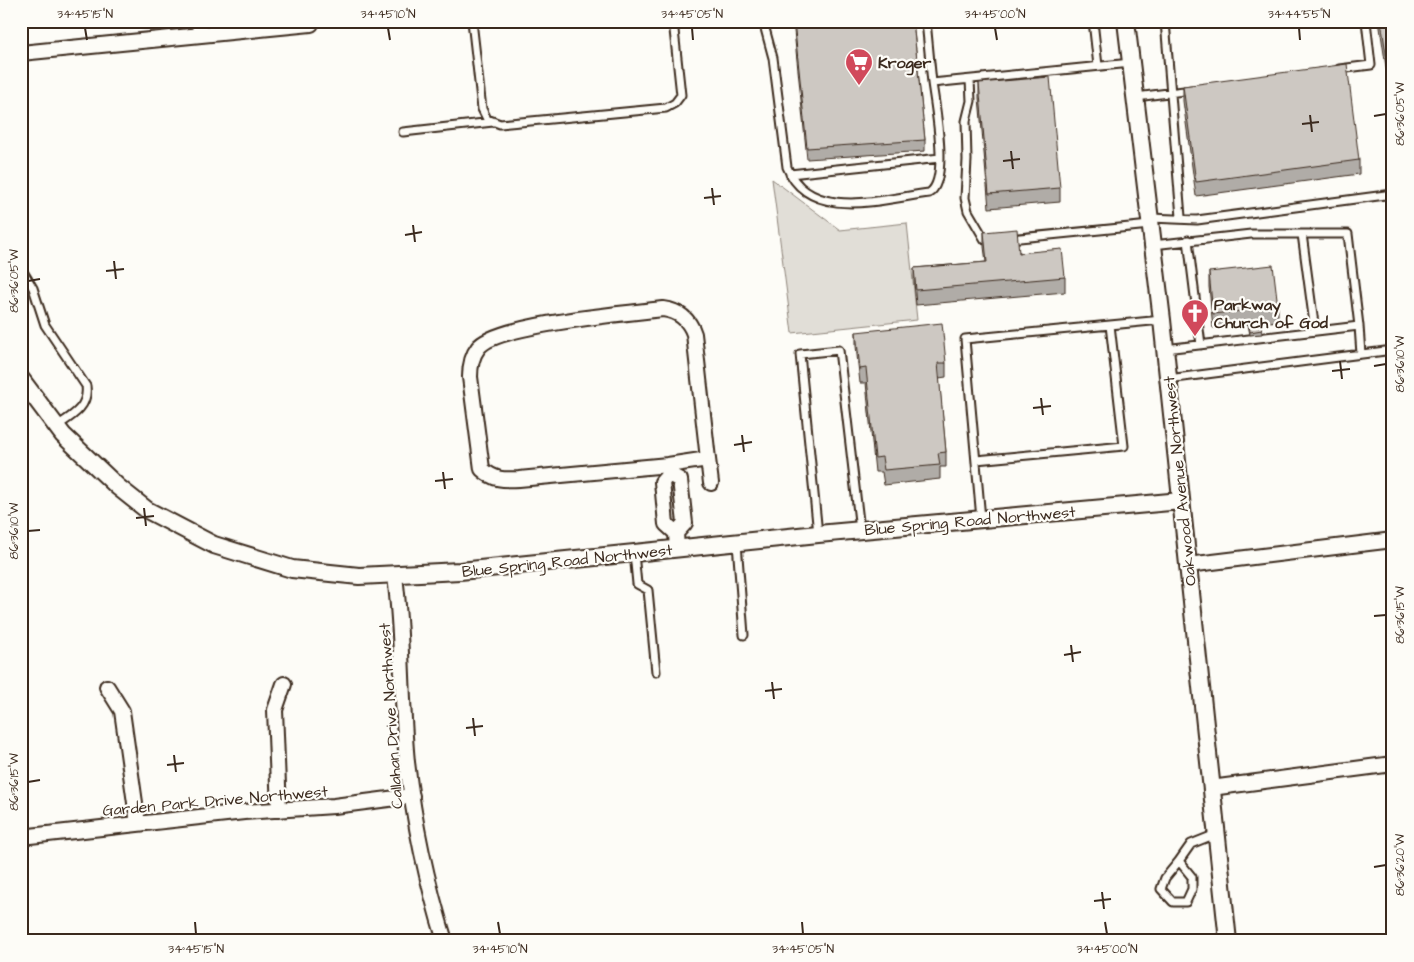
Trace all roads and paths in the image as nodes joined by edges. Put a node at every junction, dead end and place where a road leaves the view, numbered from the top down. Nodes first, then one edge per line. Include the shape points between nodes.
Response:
1 (311, 21) edge
2 (472, 21) edge
3 (673, 21) edge
4 (763, 21) edge
5 (926, 21) edge
6 (1093, 21) edge
7 (1126, 21) edge
8 (1165, 21) edge
9 (1366, 21) edge
10 (278, 24) edge
11 (199, 28) edge
12 (25, 50) edge
13 (1132, 63) junction
14 (1098, 66) junction
15 (1330, 70) edge
16 (970, 80) junction
17 (932, 83) junction
18 (1203, 88) edge
19 (1169, 93) junction
20 (1136, 97) junction
21 (493, 122) junction
22 (403, 132) dead end
23 (940, 158) junction
24 (790, 174) junction
25 (1393, 194) edge
26 (1181, 217) junction
27 (1151, 221) junction
28 (1302, 234) junction
29 (1188, 240) junction
30 (1153, 245) junction
31 (21, 268) edge
32 (1162, 320) junction
33 (1110, 325) junction
34 (1359, 326) junction
35 (1315, 332) junction
36 (1201, 345) junction
37 (1164, 349) junction
38 (1393, 350) edge
39 (1361, 354) junction
40 (21, 379) edge
41 (1168, 379) junction
42 (56, 427) junction
43 (708, 459) junction
44 (976, 460) junction
45 (668, 469) junction
46 (711, 483) dead end
47 (1181, 501) junction
48 (982, 519) junction
49 (860, 530) junction
50 (818, 534) junction
51 (1393, 540) edge
52 (676, 541) junction
53 (737, 543) junction
54 (634, 553) junction
55 (1188, 565) junction
56 (396, 576) junction
57 (744, 635) dead end
58 (656, 672) dead end
59 (284, 684) dead end
60 (107, 686) dead end
61 (1393, 764) edge
62 (1211, 788) junction
63 (412, 796) junction
64 (279, 810) junction
65 (138, 824) junction
66 (1216, 833) junction
67 (21, 837) edge
68 (1178, 860) junction
69 (445, 941) edge
70 (1228, 941) edge

1 - 10 street via 311,24
2 - 21 lane via 482,109 487,119
3 - 21 lane via 681,95 675,103 666,108 500,124
4 - 24 lane via 773,58
5 - 17 lane
6 - 14 lane
7 - 13 street, Oakwood Avenue Northwest
8 - 19 lane
9 - 15 lane via 1371,65
10 - 11 street
11 - 12 street
13 - 14 lane
13 - 20 street, Oakwood Avenue Northwest
14 - 16 lane
16 - 17 lane
16 - 27 lane via 965,198 968,211 985,240 1030,238
17 - 23 lane
18 - 19 lane
19 - 20 lane
19 - 26 lane
20 - 27 street, Oakwood Avenue Northwest
21 - 22 lane
23 - 24 lane
23 - 24 lane via 939,179 935,190 930,193 847,203 818,199 802,190
25 - 26 lane via 1197,220
26 - 27 lane
27 - 30 street, Oakwood Avenue Northwest
28 - 29 lane via 1251,234
28 - 34 lane via 1348,234
28 - 35 lane
29 - 30 lane
29 - 36 lane
30 - 32 street, Oakwood Avenue Northwest
31 - 42 lane via 33,288 45,325 86,386 84,404
32 - 33 lane
32 - 37 street, Oakwood Avenue Northwest
33 - 44 lane via 965,339
33 - 44 lane via 1124,446
34 - 35 lane
34 - 39 lane
35 - 36 lane
36 - 37 lane
37 - 41 street, Oakwood Avenue Northwest
38 - 39 lane
39 - 41 lane
40 - 42 street, Blue Spring Road Northwest
41 - 47 street, Oakwood Avenue Northwest
42 - 56 street, Blue Spring Road Northwest via 87,459 147,510 214,544 292,569
43 - 45 street
43 - 45 street via 694,334 691,325 673,311 555,321 488,339 478,347 470,363 470,377 482,469 489,476 498,480
43 - 46 street
44 - 48 lane
45 - 52 street via 662,482 666,524
45 - 52 street via 680,480 685,523
47 - 48 street, Blue Spring Road Northwest
47 - 55 street, Oakwood Avenue Northwest
48 - 49 street, Blue Spring Road Northwest
49 - 50 street, Blue Spring Road Northwest
49 - 50 lane via 838,350 800,354
50 - 53 street, Blue Spring Road Northwest
51 - 55 street
52 - 53 street, Blue Spring Road Northwest
52 - 54 street, Blue Spring Road Northwest
53 - 57 lane
54 - 56 street, Blue Spring Road Northwest
54 - 58 lane via 637,584 648,590
55 - 62 street, Oakwood Avenue Northwest
56 - 63 street, Callahan Drive Northwest
59 - 64 street via 275,710
60 - 65 street via 122,711
61 - 62 street
62 - 66 street, Oakwood Avenue Northwest
63 - 64 street, Garden Park Drive Northwest
63 - 69 street, Callahan Drive Northwest via 424,866
64 - 65 street, Garden Park Drive Northwest
65 - 67 street, Garden Park Drive Northwest
66 - 68 lane via 1191,844
66 - 70 street, Oakwood Avenue Northwest
68 - 68 lane via 1161,889 1173,902 1186,902 1192,889 1192,877

